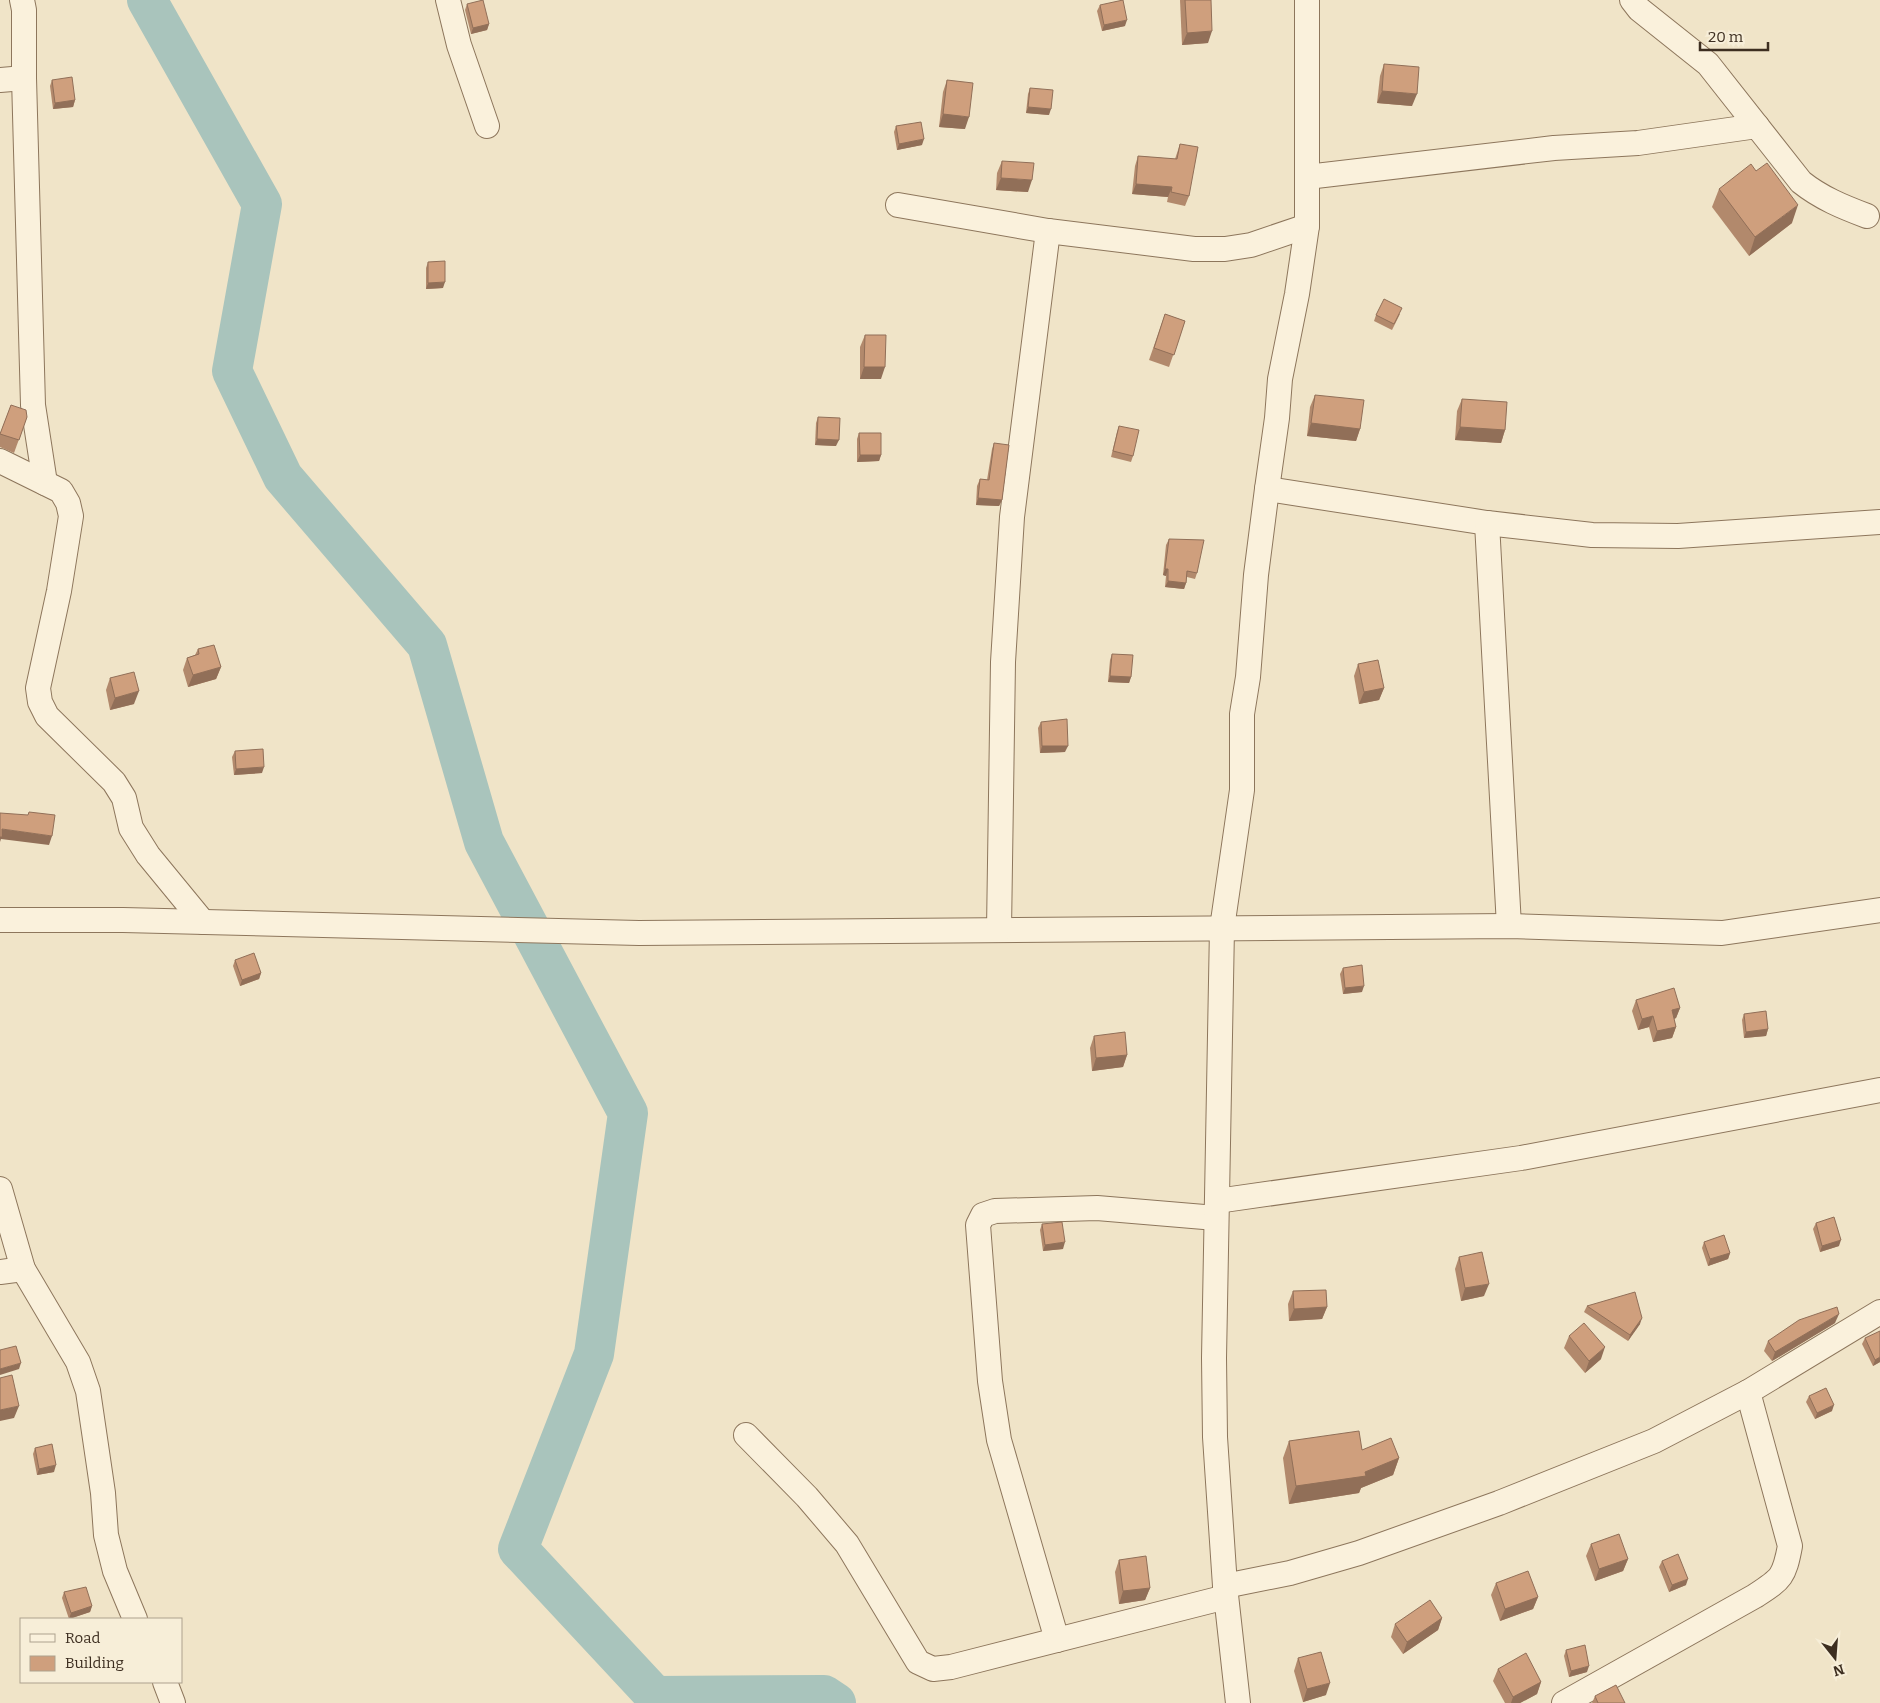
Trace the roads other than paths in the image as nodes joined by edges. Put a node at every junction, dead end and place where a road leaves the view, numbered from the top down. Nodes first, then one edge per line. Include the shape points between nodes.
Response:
1 (22, 0) edge
2 (448, 0) edge
3 (1307, 0) edge
4 (1632, 0) edge
5 (24, 78) junction
6 (0, 80) edge
7 (487, 126) dead end
8 (1757, 126) junction
9 (1307, 178) junction
10 (898, 205) dead end
11 (1867, 216) dead end
12 (1306, 226) junction
13 (1048, 231) junction
14 (0, 461) edge
15 (46, 483) junction
16 (1267, 489) junction
17 (1880, 522) edge
18 (1487, 523) junction
19 (1880, 910) edge
20 (0, 920) edge
21 (203, 922) junction
22 (1509, 926) junction
23 (1222, 928) junction
24 (999, 930) junction
25 (1880, 1090) edge
26 (0, 1189) edge
27 (1217, 1209) junction
28 (23, 1269) junction
29 (0, 1272) edge
30 (1880, 1312) edge
31 (1748, 1392) junction
32 (746, 1434) dead end
33 (1226, 1592) junction
34 (135, 1618) edge
35 (1057, 1640) junction
36 (165, 1683) edge
37 (173, 1703) edge
38 (1238, 1703) edge
39 (1564, 1703) edge

1 - 5 street
2 - 7 street
3 - 9 street
4 - 8 street via 1638,9 1708,64
5 - 6 street
5 - 15 street via 33,405
8 - 9 street via 1638,143 1554,148
8 - 11 street via 1801,182 1838,206
9 - 12 street
10 - 13 street
12 - 13 street via 1251,245 1226,249 1194,249
12 - 16 street via 1297,294 1280,379
13 - 24 street via 1011,536 1002,662
14 - 15 street
15 - 21 street via 61,491 71,516 38,688 40,702 47,716 114,782 124,798 132,828 148,855
16 - 18 street
16 - 23 street via 1242,714 1242,790
17 - 18 street via 1678,536 1592,535
18 - 22 street
19 - 22 street via 1722,933
20 - 21 street
21 - 24 street via 639,933
22 - 23 street
23 - 24 street
23 - 27 street
25 - 27 street via 1521,1158
26 - 28 street
27 - 33 street via 1215,1417
27 - 35 street via 995,1211 983,1215 978,1225 990,1381 999,1440
28 - 29 street
28 - 34 street via 78,1362 88,1392 106,1535 114,1571
30 - 31 street
31 - 33 street via 1654,1441 1498,1503 1359,1553
31 - 39 street via 1790,1546 1787,1565 1778,1581
32 - 35 street via 847,1544 918,1662 933,1669 951,1667
33 - 35 street
33 - 38 street
36 - 37 street

